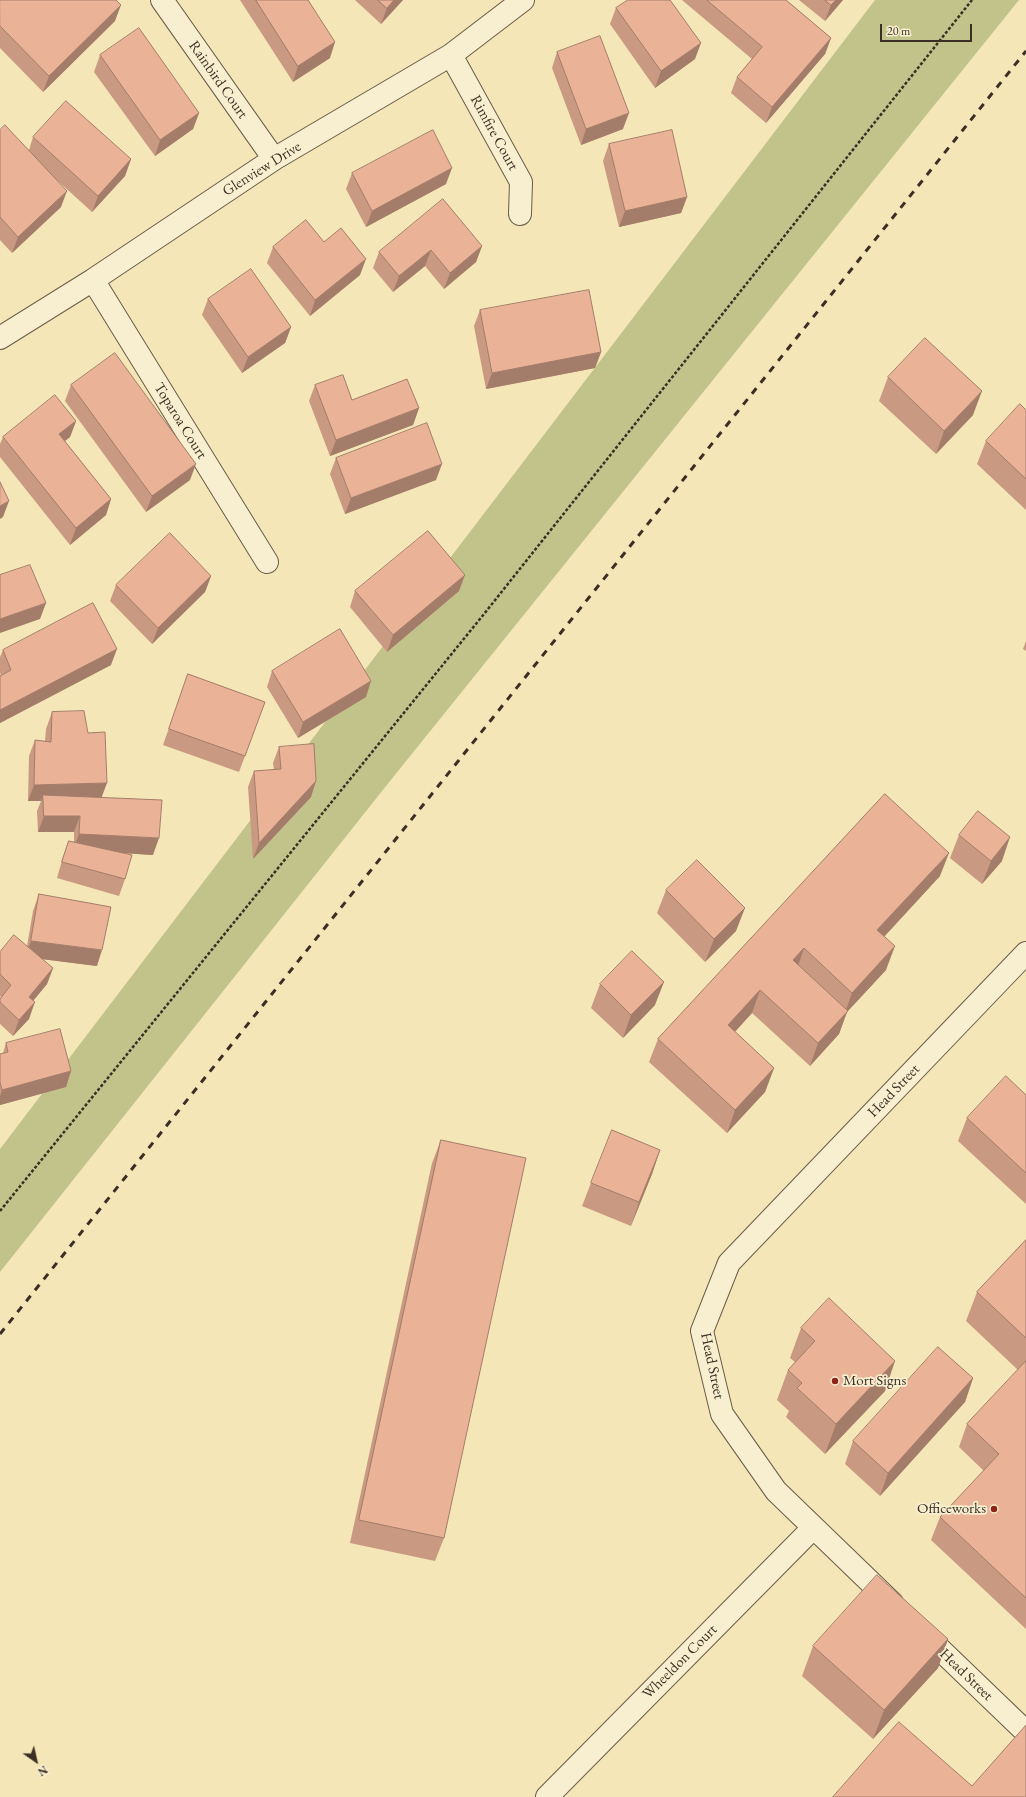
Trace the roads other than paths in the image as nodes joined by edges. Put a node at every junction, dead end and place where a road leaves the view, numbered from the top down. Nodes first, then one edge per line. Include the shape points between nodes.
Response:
1 (162, 0) edge
2 (523, 0) edge
3 (451, 55) junction
4 (274, 159) junction
5 (520, 214) dead end
6 (93, 280) junction
7 (0, 338) edge
8 (267, 562) dead end
9 (1026, 953) edge
10 (814, 1528) junction
11 (1026, 1732) edge
12 (547, 1797) edge

1 - 4 street, Rainbird Court
2 - 3 street, Glenview Drive
3 - 4 street, Glenview Drive
3 - 5 street, Rimfire Court via 521,182
4 - 6 street, Glenview Drive
6 - 7 street, Glenview Drive
6 - 8 street, Toparoa Court
9 - 10 street, Head Street via 729,1263 702,1331 722,1414 776,1491
10 - 11 street, Head Street
10 - 12 street, Wheeldon Court

